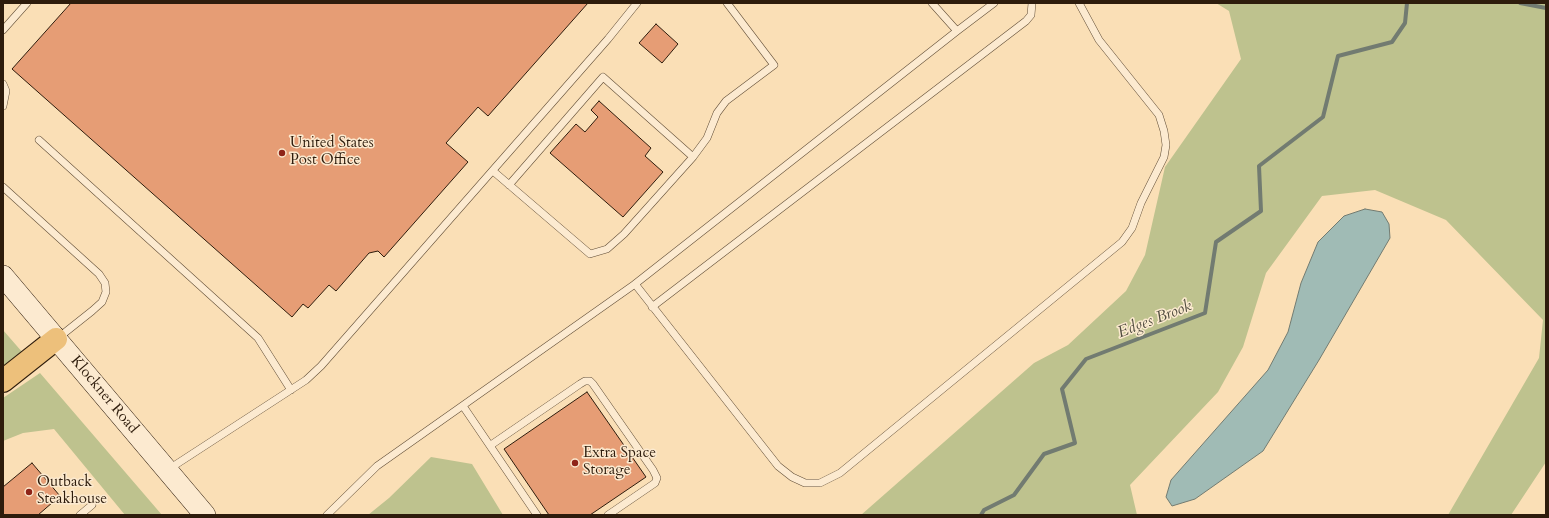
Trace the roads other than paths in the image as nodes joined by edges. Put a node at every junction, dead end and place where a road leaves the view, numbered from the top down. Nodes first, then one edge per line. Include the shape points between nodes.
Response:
1 (27, 3) edge
2 (637, 3) edge
3 (727, 3) edge
4 (932, 3) edge
5 (994, 3) edge
6 (1032, 3) edge
7 (1079, 3) edge
8 (3, 30) edge
9 (957, 31) junction
10 (3, 84) edge
11 (3, 106) edge
12 (39, 140) dead end
13 (693, 157) junction
14 (493, 171) junction
15 (509, 185) junction
16 (3, 187) edge
17 (3, 276) edge
18 (635, 284) junction
19 (652, 306) junction
20 (56, 339) junction
21 (3, 381) edge
22 (291, 390) junction
23 (463, 406) junction
24 (491, 445) junction
25 (167, 470) junction
26 (92, 505) dead end
27 (80, 515) edge
28 (205, 515) edge
29 (327, 515) edge
30 (537, 515) edge
31 (608, 515) edge

1 - 8 lane
2 - 14 lane
3 - 13 lane via 774,65 726,100 717,113 707,138
4 - 9 lane
5 - 9 lane
6 - 19 lane via 1031,15 1026,21
7 - 19 lane via 1099,40 1159,115 1164,131 1164,157 1141,203 1132,228 1122,242 840,473 820,483 805,483 778,466
9 - 18 lane
10 - 11 lane via 6,91
12 - 22 lane via 258,338
13 - 15 lane via 624,234 607,248 590,254
13 - 15 lane via 603,77
14 - 15 lane
14 - 22 lane via 321,366
16 - 20 lane via 105,282 106,292 102,302
17 - 20 main road, Klockner Road
18 - 19 lane
18 - 23 lane
20 - 21 highway
20 - 25 main road, Klockner Road
22 - 25 lane
23 - 24 lane
23 - 29 lane via 377,466
24 - 30 lane
24 - 31 lane via 585,381 590,381 657,478 655,483
25 - 28 main road, Klockner Road
26 - 27 lane

